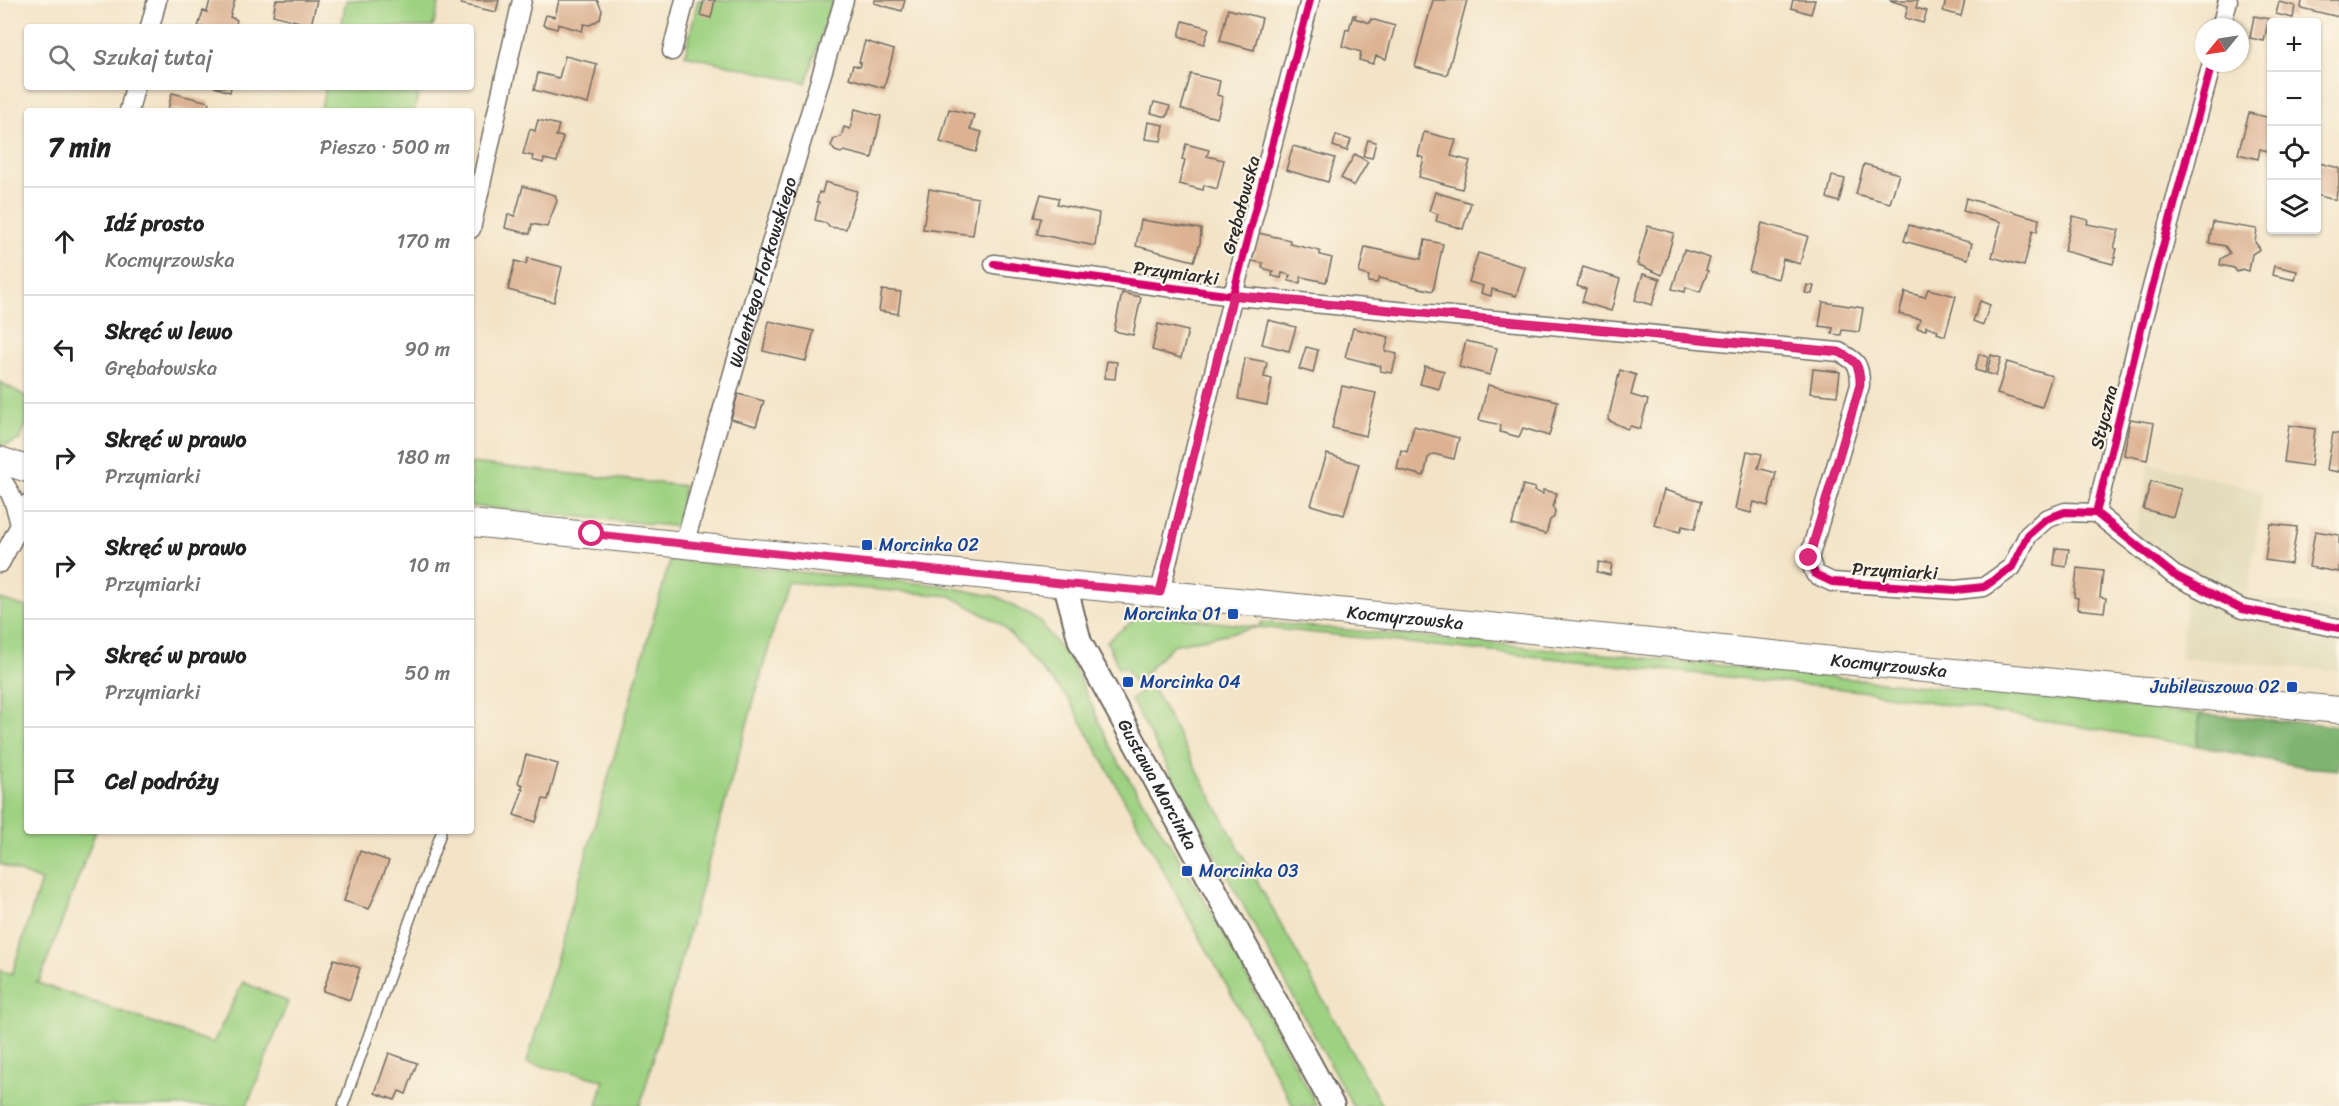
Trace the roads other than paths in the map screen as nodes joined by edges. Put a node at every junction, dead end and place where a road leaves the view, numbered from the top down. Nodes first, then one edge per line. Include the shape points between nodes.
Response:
1 (157, 0) edge
2 (522, 0) edge
3 (685, 0) edge
4 (844, 0) edge
5 (1310, 0) edge
6 (2228, 0) edge
7 (2223, 18) edge
8 (151, 24) edge
9 (672, 51) dead end
10 (2210, 72) edge
11 (134, 90) edge
12 (130, 108) edge
13 (474, 216) edge
14 (994, 264) dead end
15 (1233, 295) junction
16 (0, 460) edge
17 (24, 468) edge
18 (0, 478) edge
19 (24, 513) edge
20 (2096, 513) junction
21 (474, 523) edge
22 (20, 525) junction
23 (684, 545) junction
24 (0, 564) edge
25 (1065, 584) junction
26 (1160, 592) junction
27 (2339, 628) edge
28 (2339, 710) edge
29 (440, 834) edge
30 (343, 1106) edge
31 (1333, 1106) edge

1 - 8 street
2 - 13 street
3 - 9 street
4 - 23 street, Walentego Florkowskiego
5 - 15 street, Grębałowska
6 - 7 street
10 - 20 street, Styczna
11 - 12 street
14 - 15 street, Przymiarki
15 - 20 street, Przymiarki via 1846,355 1860,369 1860,385 1809,558 1815,574 1832,582 1956,590 1984,587 2012,567 2028,535 2046,519 2066,512
15 - 26 street, Grębałowska
16 - 17 main road
18 - 22 street via 14,502
19 - 22 street
20 - 27 street via 2174,575 2242,609
21 - 23 main road, Kocmyrzowska
22 - 24 street
23 - 25 main road, Kocmyrzowska
25 - 26 main road, Kocmyrzowska
25 - 31 street, Gustawa Morcinka via 1080,642
26 - 28 main road, Kocmyrzowska
29 - 30 lane

